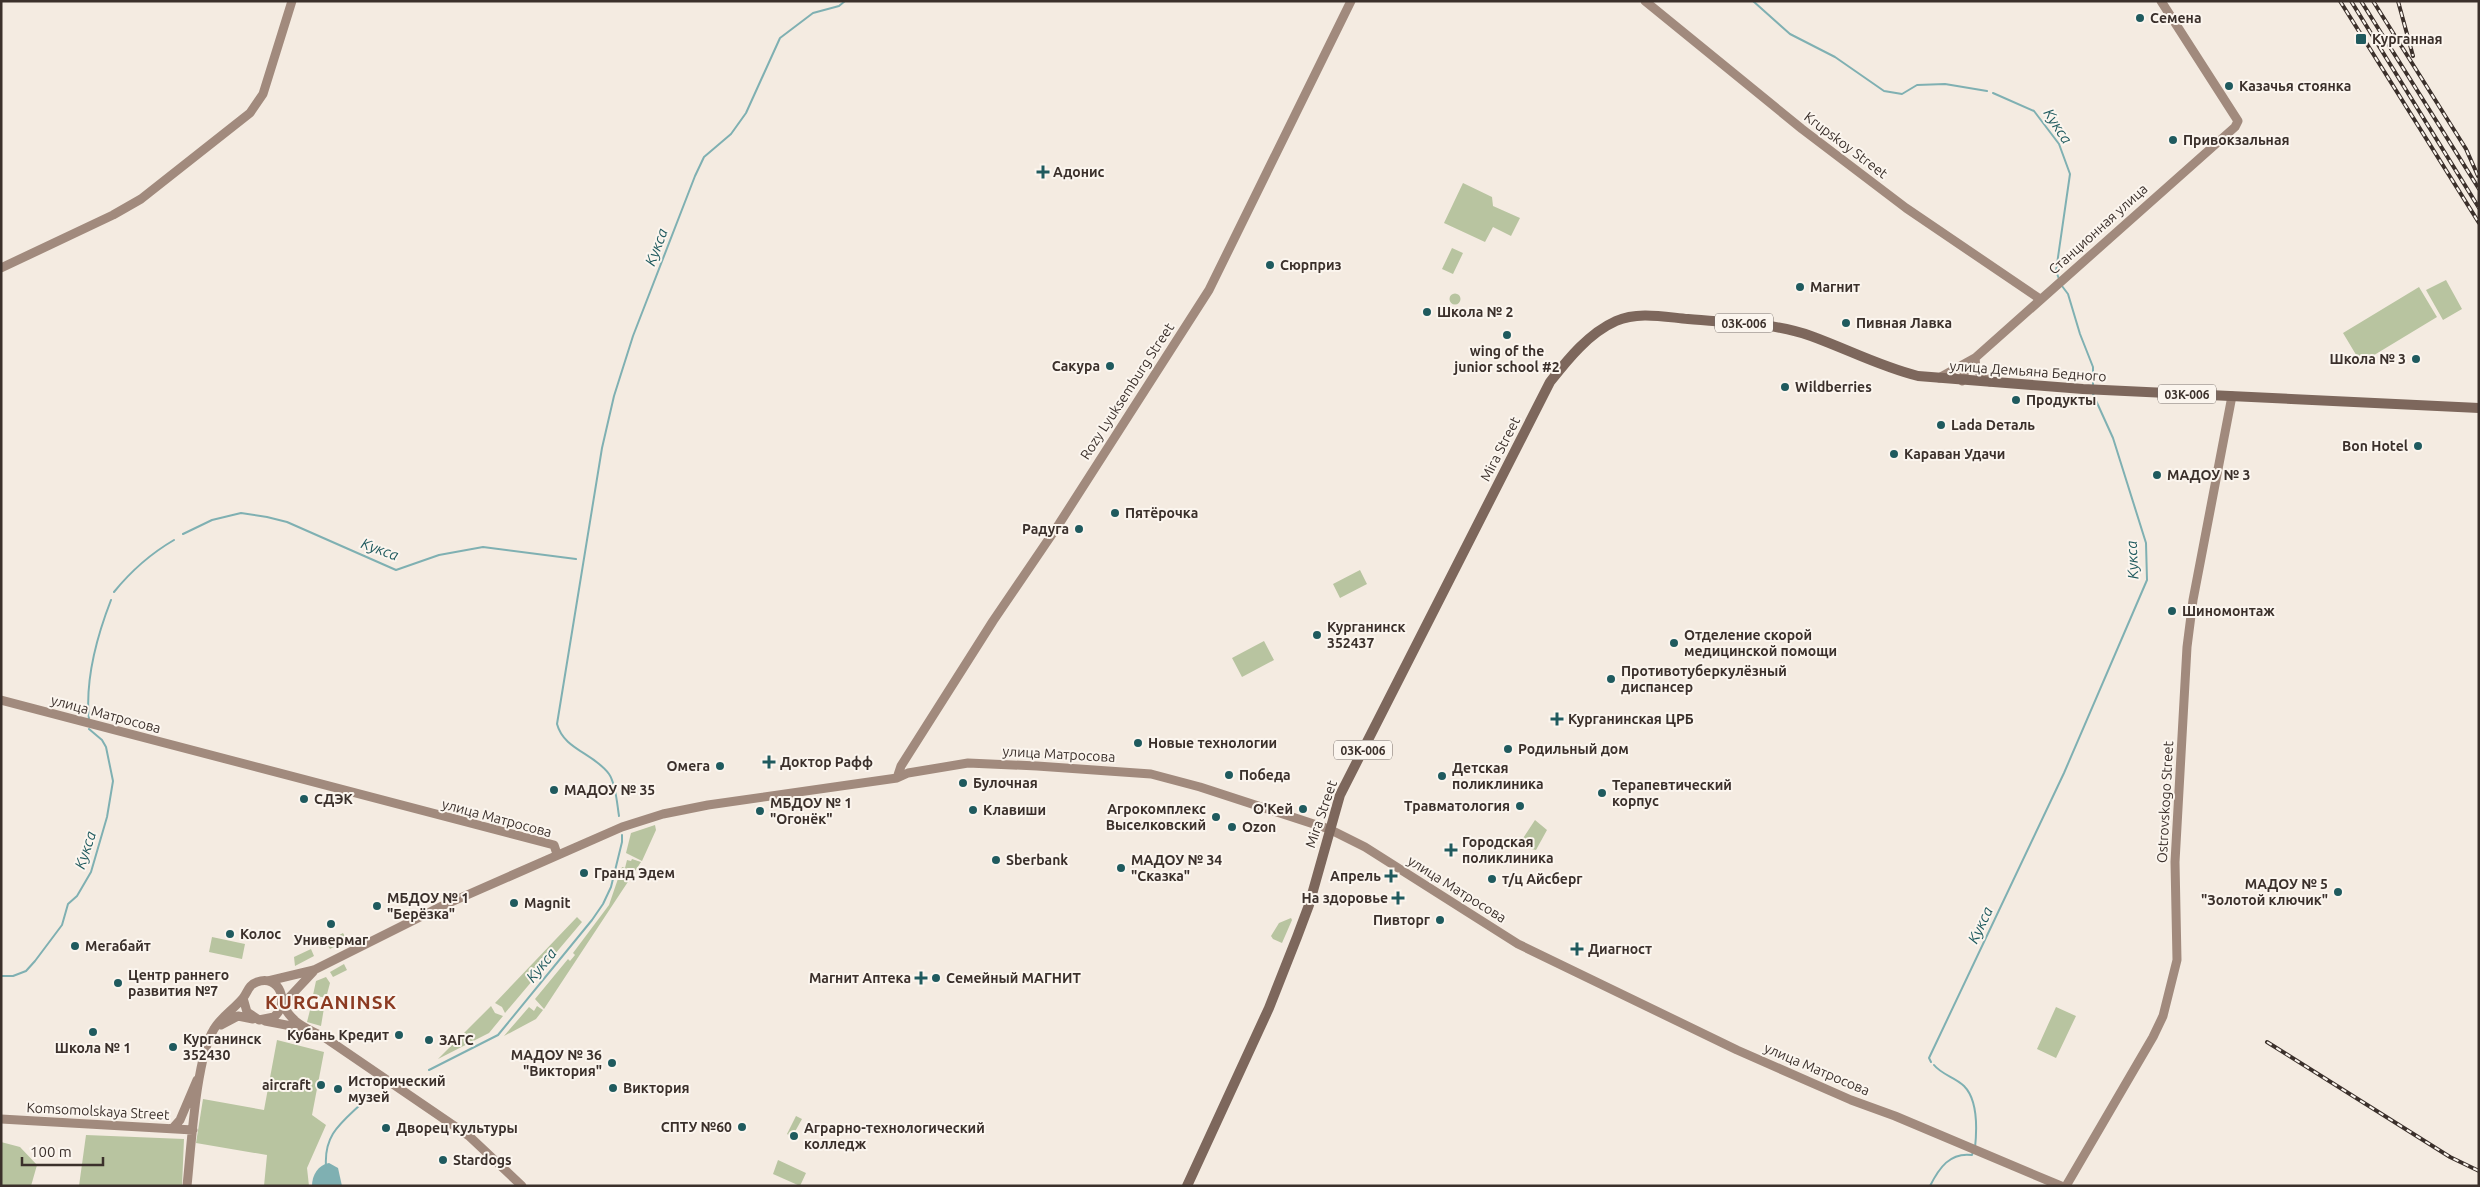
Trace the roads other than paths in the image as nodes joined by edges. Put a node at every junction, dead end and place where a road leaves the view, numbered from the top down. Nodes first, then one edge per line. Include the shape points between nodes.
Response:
1 (292, 1) edge
2 (1351, 1) edge
3 (1645, 1) edge
4 (2161, 1) edge
5 (1, 268) edge
6 (2040, 299) junction
7 (1590, 339) joint
8 (1975, 358) junction
9 (1939, 378) junction
10 (1962, 380) junction
11 (1991, 383) junction
12 (2232, 396) junction
13 (2479, 408) edge
14 (1, 700) edge
15 (897, 778) junction
16 (1329, 828) junction
17 (557, 854) junction
18 (310, 972) junction
19 (268, 981) junction
20 (243, 998) junction
21 (283, 1004) junction
22 (259, 1020) junction
23 (304, 1028) junction
24 (213, 1029) junction
25 (202, 1068) junction
26 (1, 1120) edge
27 (172, 1129) junction
28 (193, 1130) junction
29 (187, 1186) edge
30 (522, 1186) edge
31 (1187, 1186) edge
32 (2061, 1186) edge
33 (2066, 1186) edge

1 - 5 street via 260,100 242,120 141,199 113,216
2 - 15 street, Rozy Lyuksemburg Street via 1208,290 1059,524 992,621 901,766
3 - 6 street, Krupskoy Street via 1802,129 1899,202
4 - 6 street, Станционная улица via 2238,121
6 - 8 street, Станционная улица
7 - 9 main road, улица Демьяна Бедного / 03К-006 via 1616,321 1645,316 1753,324 1811,336 1897,371
7 - 16 main road, Mira Street / 03К-006 via 1550,382 1340,795
8 - 9 street, Станционная улица
8 - 10 street, Станционная улица via 1966,368
8 - 11 street via 1976,369
9 - 10 main road, улица Демьяна Бедного / 03К-006
10 - 11 main road, улица Демьяна Бедного / 03К-006
11 - 12 main road, улица Демьяна Бедного / 03К-006
12 - 13 main road, улица Демьяна Бедного / 03К-006
12 - 33 street, Ostrovskogo Street via 2199,558 2187,647 2175,862 2175,968 2163,1016 2153,1037
14 - 17 street, улица Матросова via 554,844
15 - 16 street, улица Матросова via 908,773 968,764 1151,774 1200,786
15 - 17 street, улица Матросова via 663,814 618,828
16 - 31 main road, Mira Street / 03К-006 via 1309,905 1272,999
16 - 32 street, улица Матросова via 1365,847 1526,948 1737,1050
17 - 18 street via 442,906
18 - 19 street
18 - 21 street
19 - 20 street via 248,987
19 - 21 street via 280,991
20 - 22 street via 247,1012
20 - 24 street
21 - 22 street via 274,1017
21 - 23 street via 287,1014
22 - 23 street
22 - 24 street via 238,1016
23 - 30 street via 324,1038 469,1136
24 - 25 street
25 - 27 street via 180,1120
25 - 28 street
26 - 27 street, Komsomolskaya Street
27 - 28 street, Komsomolskaya Street
28 - 29 street

